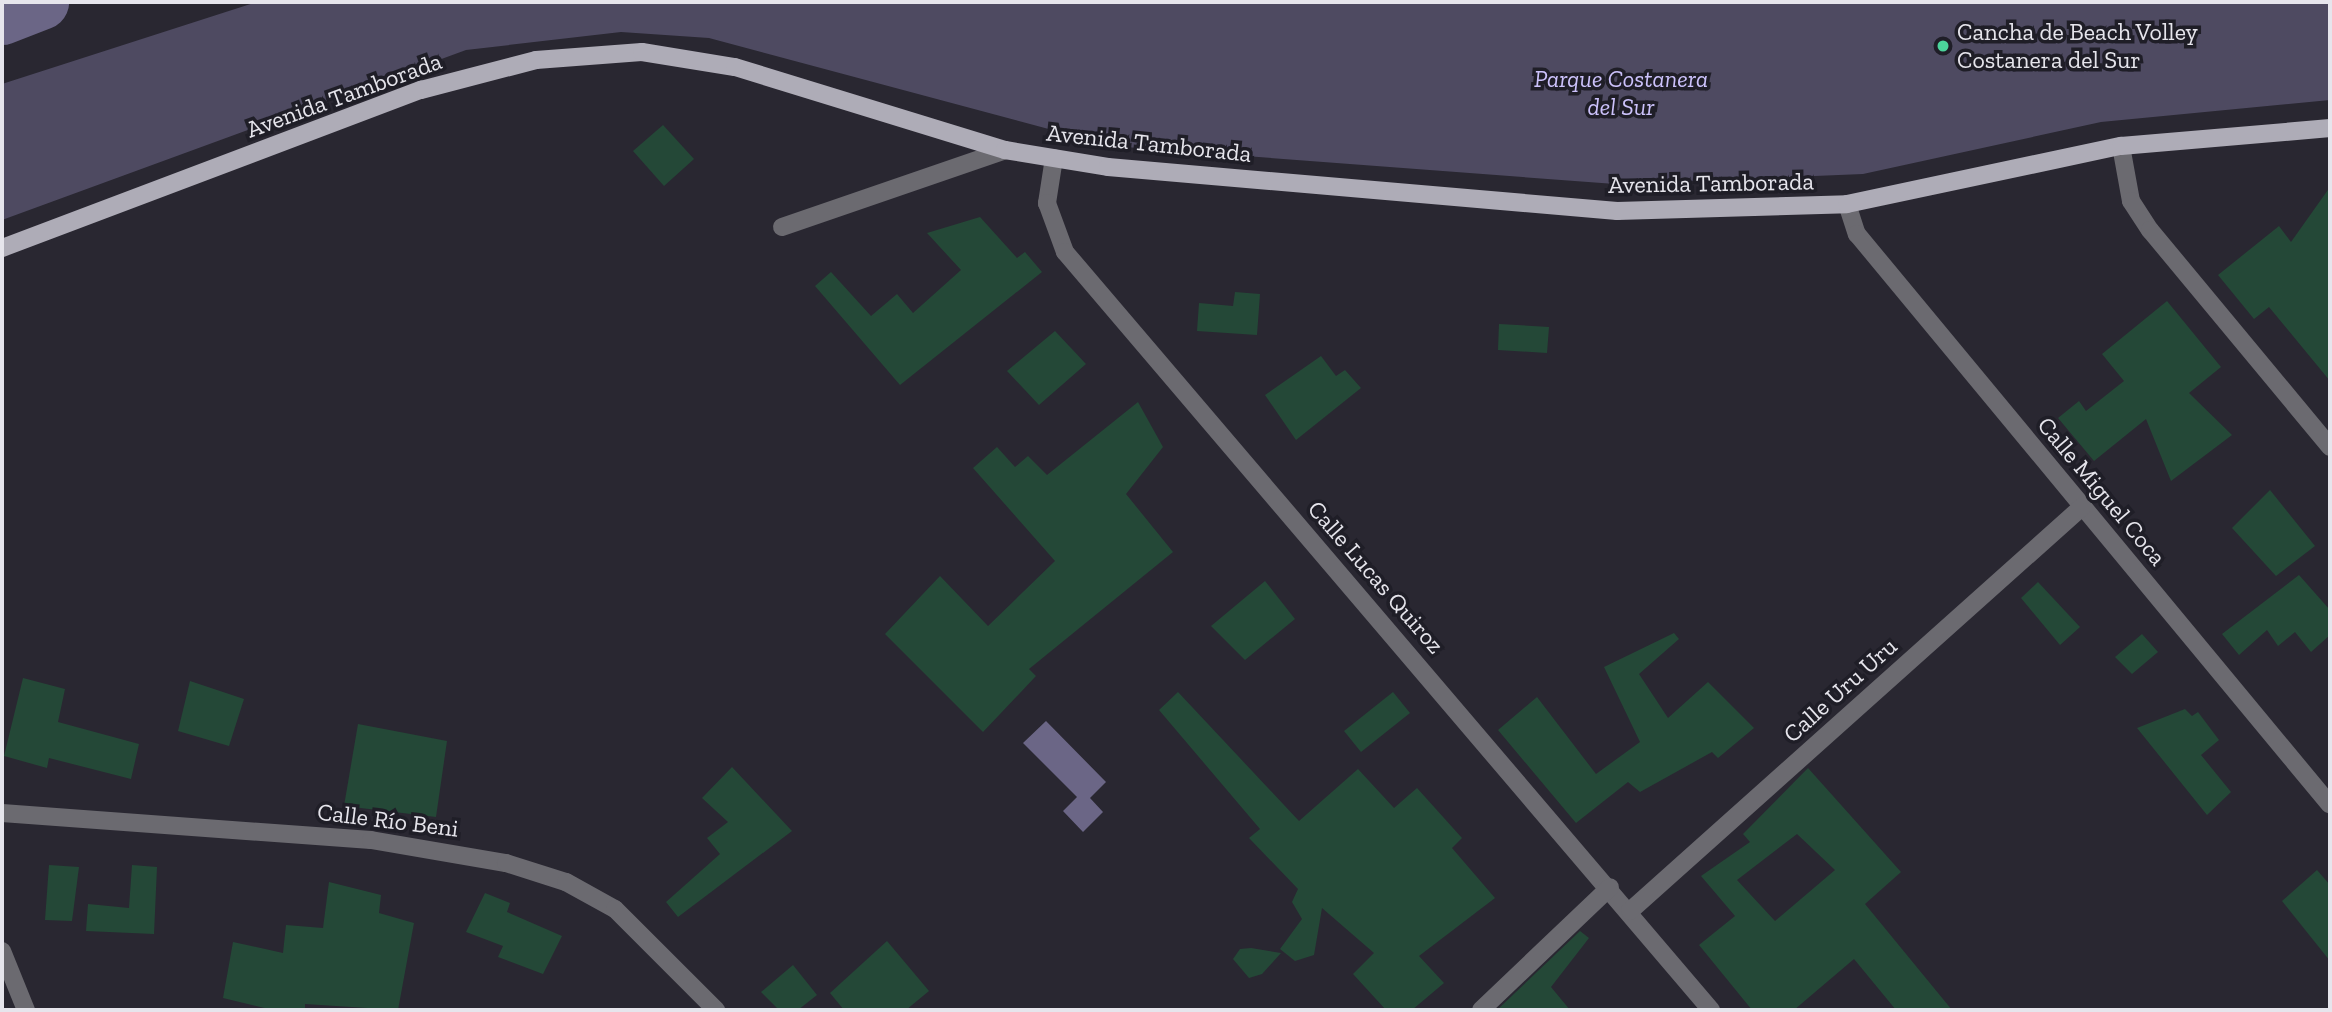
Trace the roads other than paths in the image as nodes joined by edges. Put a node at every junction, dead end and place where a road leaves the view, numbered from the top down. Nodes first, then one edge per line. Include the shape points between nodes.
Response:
1 (2330, 128) edge
2 (2121, 146) junction
3 (1005, 150) junction
4 (1054, 158) junction
5 (1847, 204) junction
6 (782, 227) dead end
7 (2, 248) edge
8 (2330, 447) edge
9 (2083, 506) junction
10 (2330, 805) edge
11 (2, 813) edge
12 (1609, 887) junction
13 (1629, 911) junction
14 (2, 951) edge
15 (26, 1010) edge
16 (716, 1010) edge
17 (1481, 1010) edge
18 (1711, 1010) edge

1 - 2 main road, Avenida Tamborada
2 - 5 main road, Avenida Tamborada
2 - 8 street via 2131,201 2150,230
3 - 4 main road, Avenida Tamborada
3 - 6 street
3 - 7 main road, Avenida Tamborada via 735,67 642,52 536,60 421,90
4 - 5 main road, Avenida Tamborada via 1617,211
4 - 12 street, Calle Lucas Quiroz via 1047,203 1065,252
5 - 9 street, Calle Miguel Coca via 1857,234
9 - 10 street, Calle Miguel Coca
9 - 13 street, Calle Uru Uru
11 - 16 street, Calle Río Beni via 371,840 506,863 566,882 615,909
12 - 13 street, Calle Lucas Quiroz
12 - 17 street
13 - 18 street, Calle Lucas Quiroz
14 - 15 street

